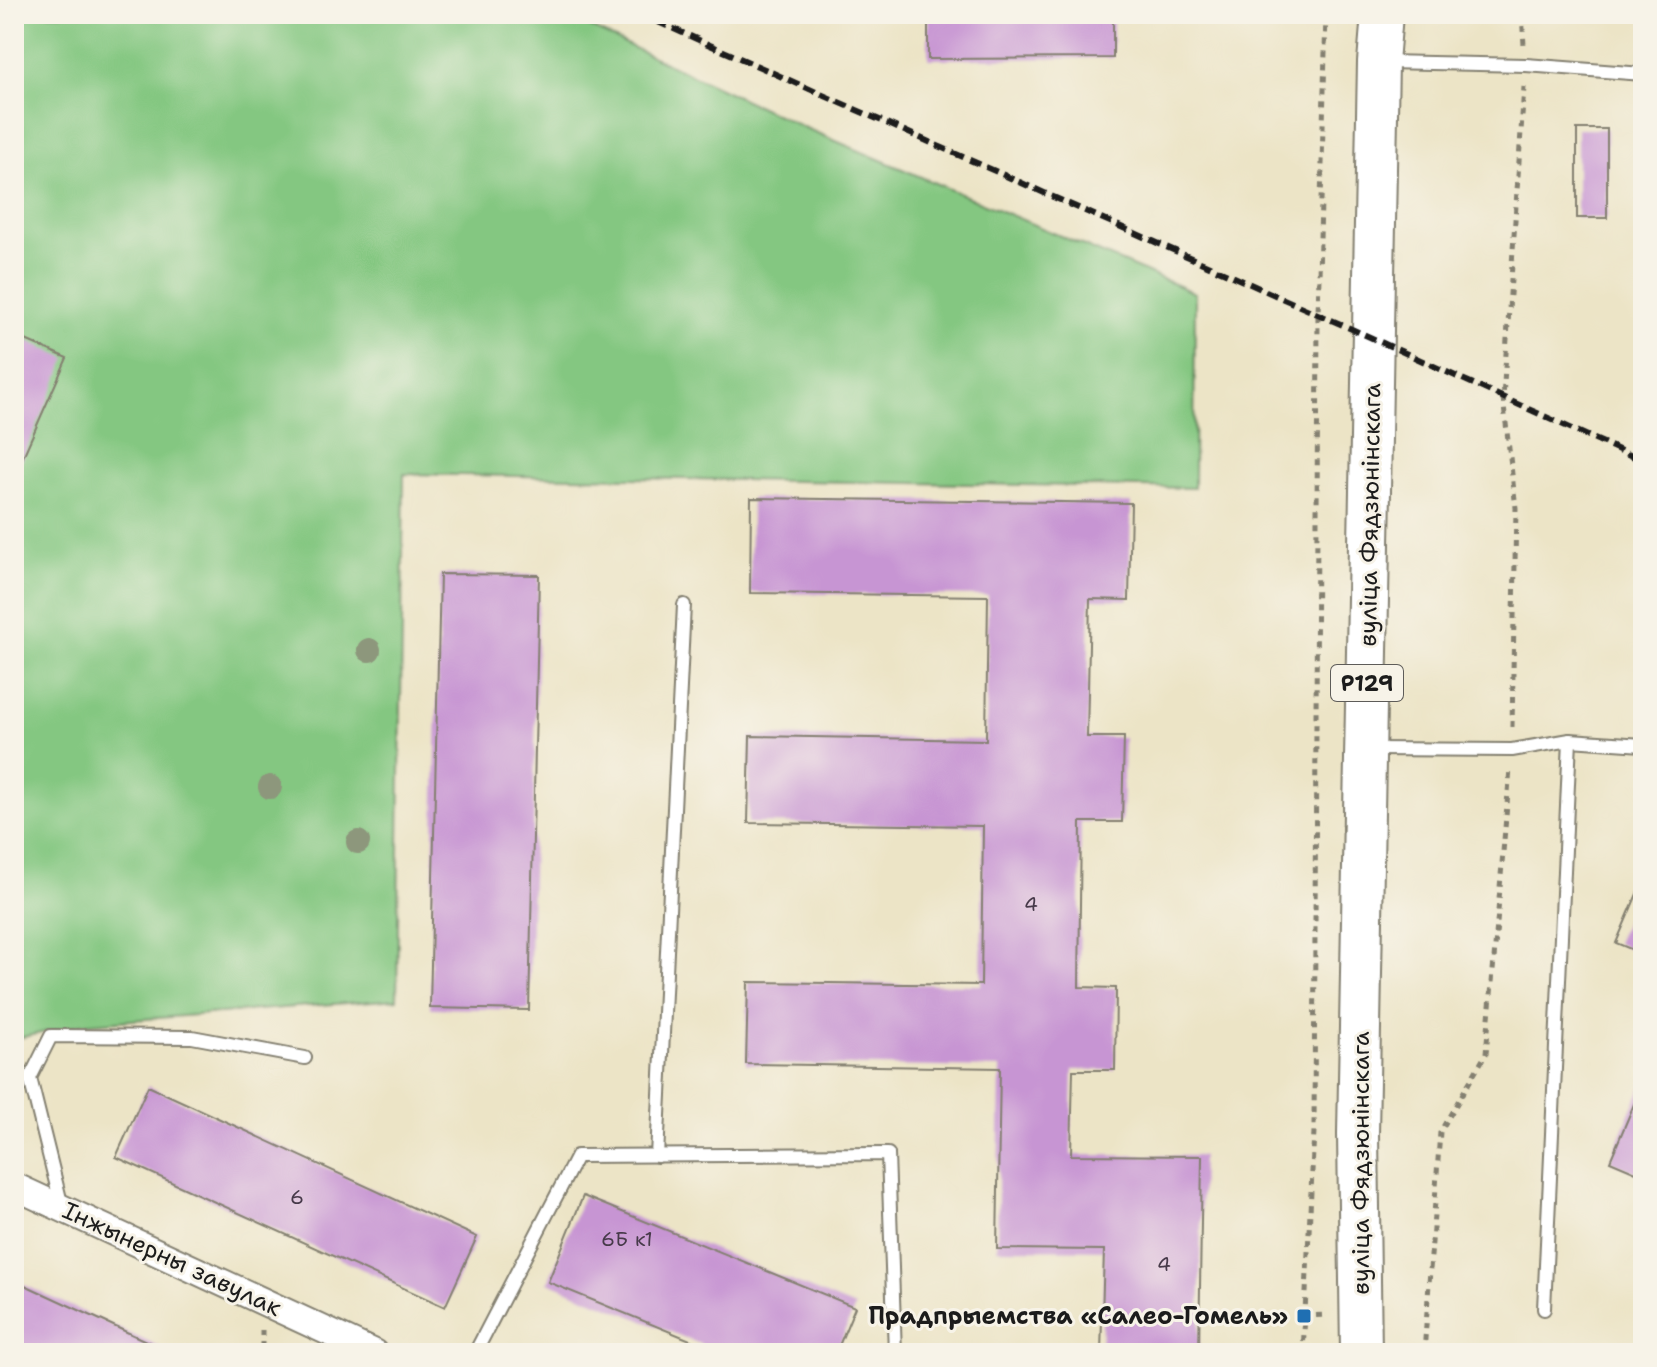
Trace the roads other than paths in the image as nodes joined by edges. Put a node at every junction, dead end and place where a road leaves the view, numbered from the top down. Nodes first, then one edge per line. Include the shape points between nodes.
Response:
1 (1382, 14) edge
2 (1378, 62) junction
3 (1643, 74) edge
4 (684, 605) dead end
5 (1570, 740) junction
6 (1643, 745) edge
7 (1366, 749) junction
8 (305, 1058) dead end
9 (657, 1156) junction
10 (14, 1186) edge
11 (62, 1207) junction
12 (1544, 1309) dead end
13 (374, 1353) edge
14 (475, 1353) edge
15 (895, 1353) edge
16 (1361, 1353) edge

1 - 2 main road, вуліца Фядзюнінскага / Р129
2 - 3 lane
2 - 7 main road, вуліца Фядзюнінскага / Р129
4 - 9 lane
5 - 6 lane
5 - 7 lane via 1512,750
5 - 12 lane
7 - 16 main road, вуліца Фядзюнінскага / Р129 via 1358,1134
8 - 11 lane via 192,1037 51,1036 30,1078
9 - 14 lane via 577,1156
9 - 15 lane via 888,1154
10 - 11 street, Інжынерны завулак
11 - 13 street, Інжынерны завулак

